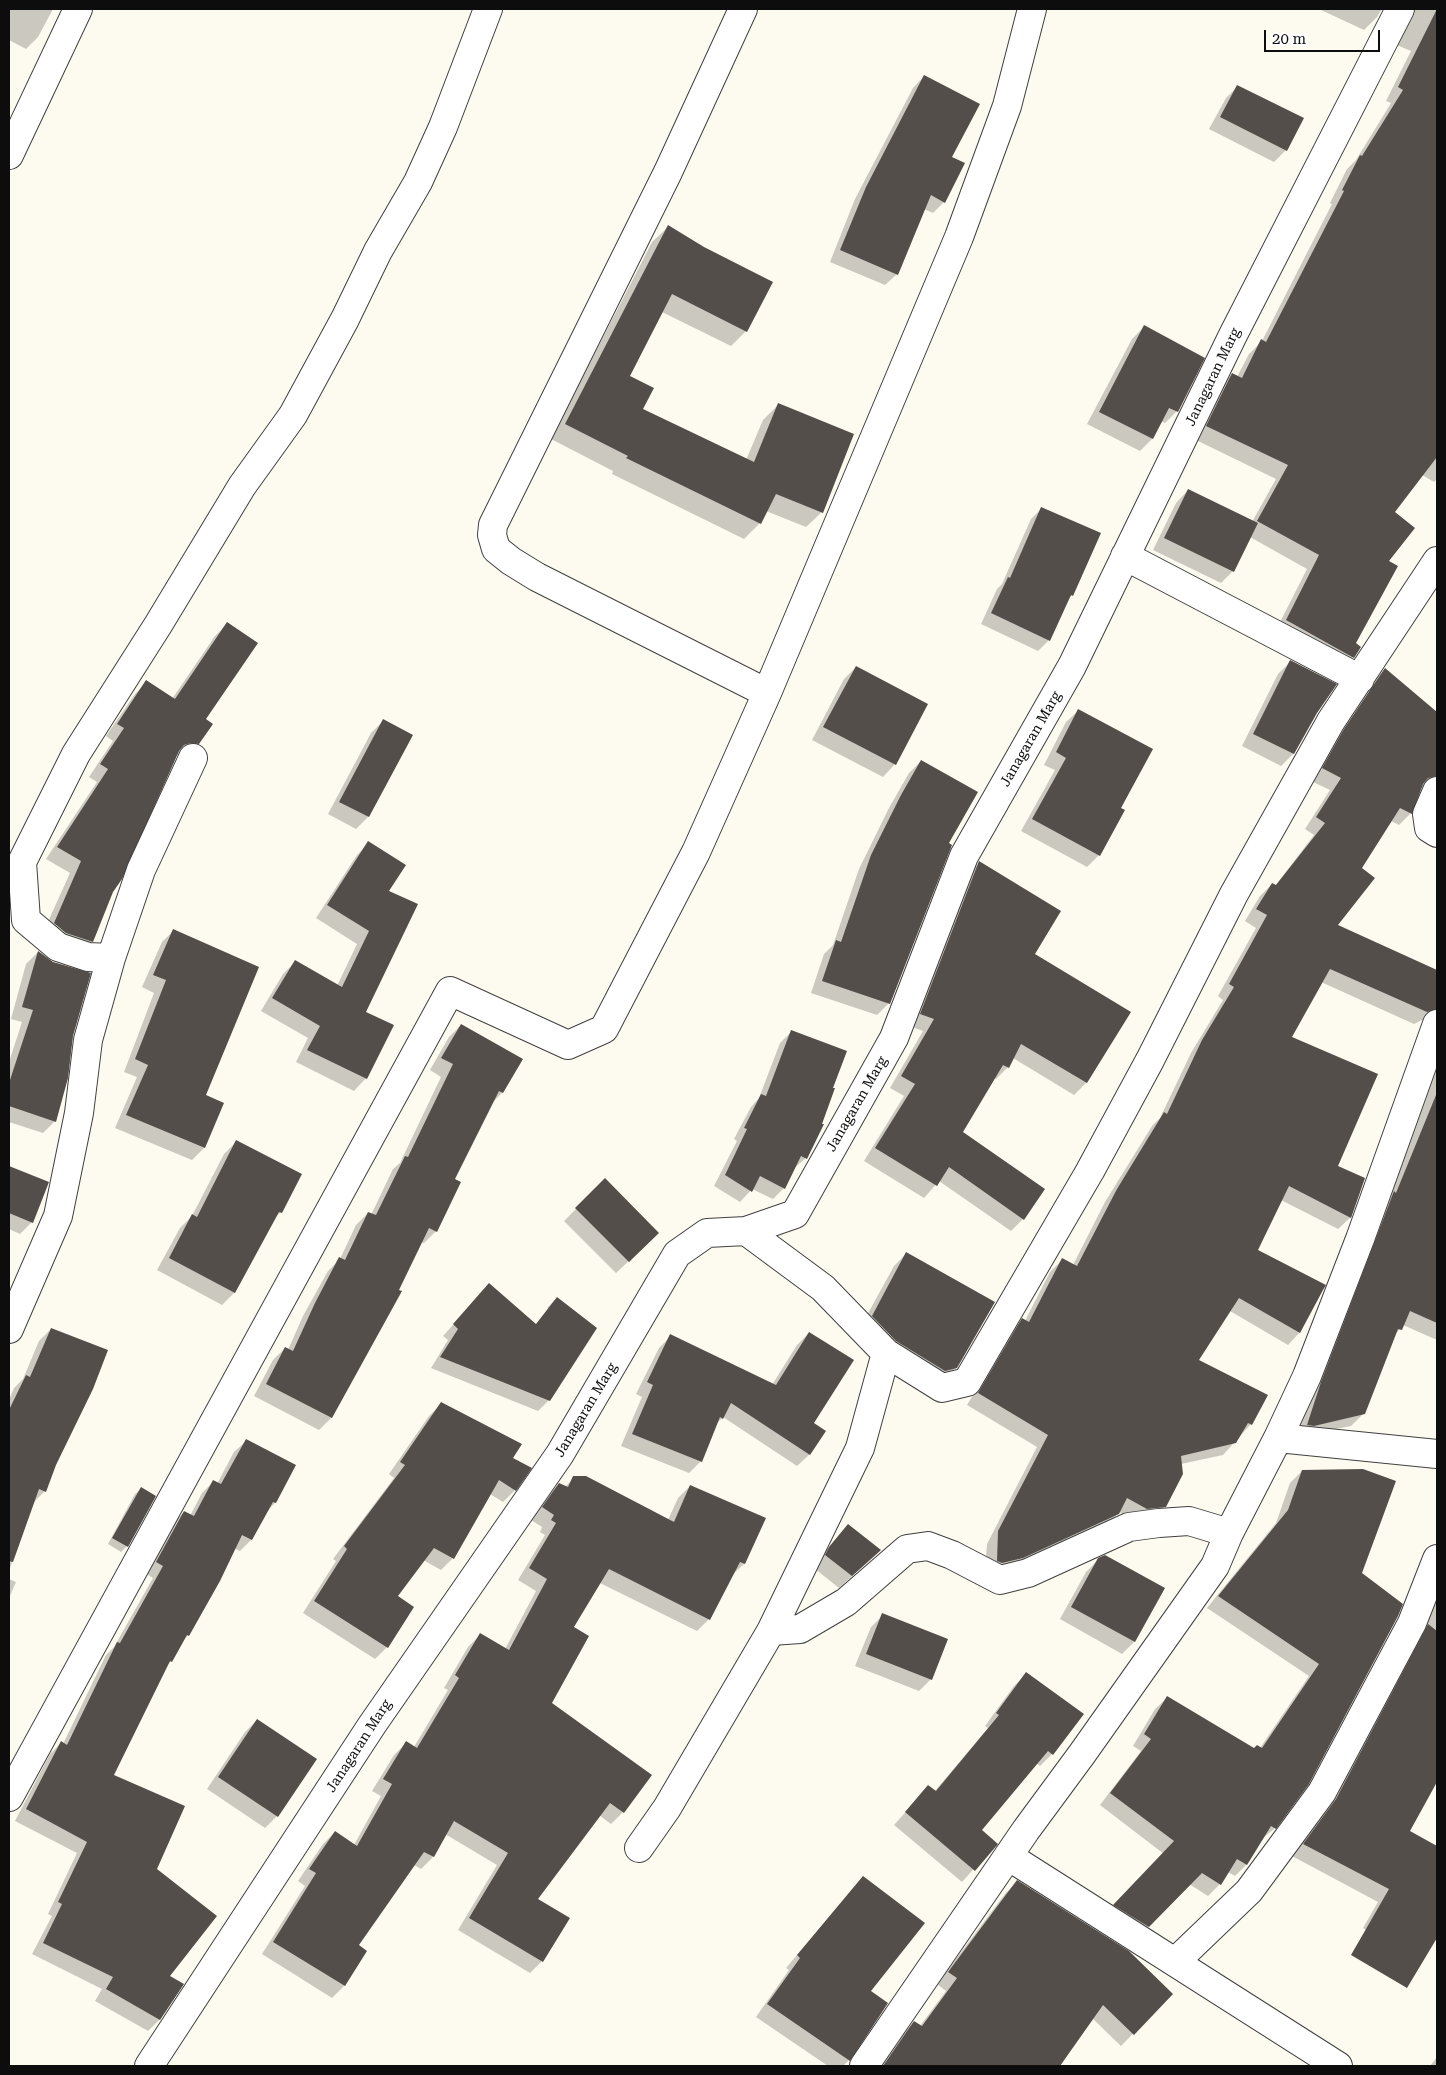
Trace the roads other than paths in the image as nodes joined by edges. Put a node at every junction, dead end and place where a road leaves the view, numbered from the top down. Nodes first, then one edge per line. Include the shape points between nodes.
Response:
1 (78, 9) edge
2 (488, 9) edge
3 (744, 9) edge
4 (1032, 9) edge
5 (1400, 9) edge
6 (9, 155) edge
7 (1125, 556) junction
8 (1437, 562) edge
9 (1360, 679) junction
10 (767, 693) junction
11 (193, 758) dead end
12 (1437, 791) edge
13 (1437, 833) edge
14 (111, 958) junction
15 (1437, 1024) edge
16 (746, 1231) junction
17 (9, 1329) edge
18 (886, 1353) junction
19 (1278, 1438) junction
20 (1437, 1454) edge
21 (1229, 1533) junction
22 (1437, 1559) edge
23 (771, 1631) junction
24 (9, 1797) edge
25 (639, 1848) dead end
26 (1008, 1856) junction
27 (1175, 1962) junction
28 (149, 2066) edge
29 (864, 2066) edge
30 (1338, 2066) edge

1 - 6 street
2 - 14 street via 443,127 418,182 378,251 293,415 242,486 76,754 22,862 26,920 58,947 88,957
3 - 10 street via 668,172 497,516 492,535 496,549 510,562
4 - 10 street via 1007,106 959,237
5 - 7 street, Janagaran Marg
7 - 9 street
7 - 16 street, Janagaran Marg via 1072,666 964,856 894,1038 795,1214
8 - 9 street
9 - 18 street via 1331,721 1234,894 1090,1171 967,1382 942,1388
10 - 24 street via 696,852 604,1029 568,1045 450,991
11 - 14 street via 142,870
12 - 13 street via 1427,814 1429,828
14 - 17 street via 88,1040 79,1114 58,1216
15 - 19 street via 1307,1376
16 - 18 street via 823,1288
16 - 28 street, Janagaran Marg via 707,1233 677,1254 560,1454 372,1725
18 - 23 street via 860,1448
19 - 20 street
19 - 21 street
21 - 23 street via 1189,1521 1129,1527 1028,1574 1000,1580 928,1546 907,1549 846,1602 800,1629
21 - 26 street via 1215,1566
22 - 27 street via 1412,1623 1322,1792 1249,1891
23 - 25 street via 667,1808
26 - 27 street
26 - 29 street
27 - 30 street

